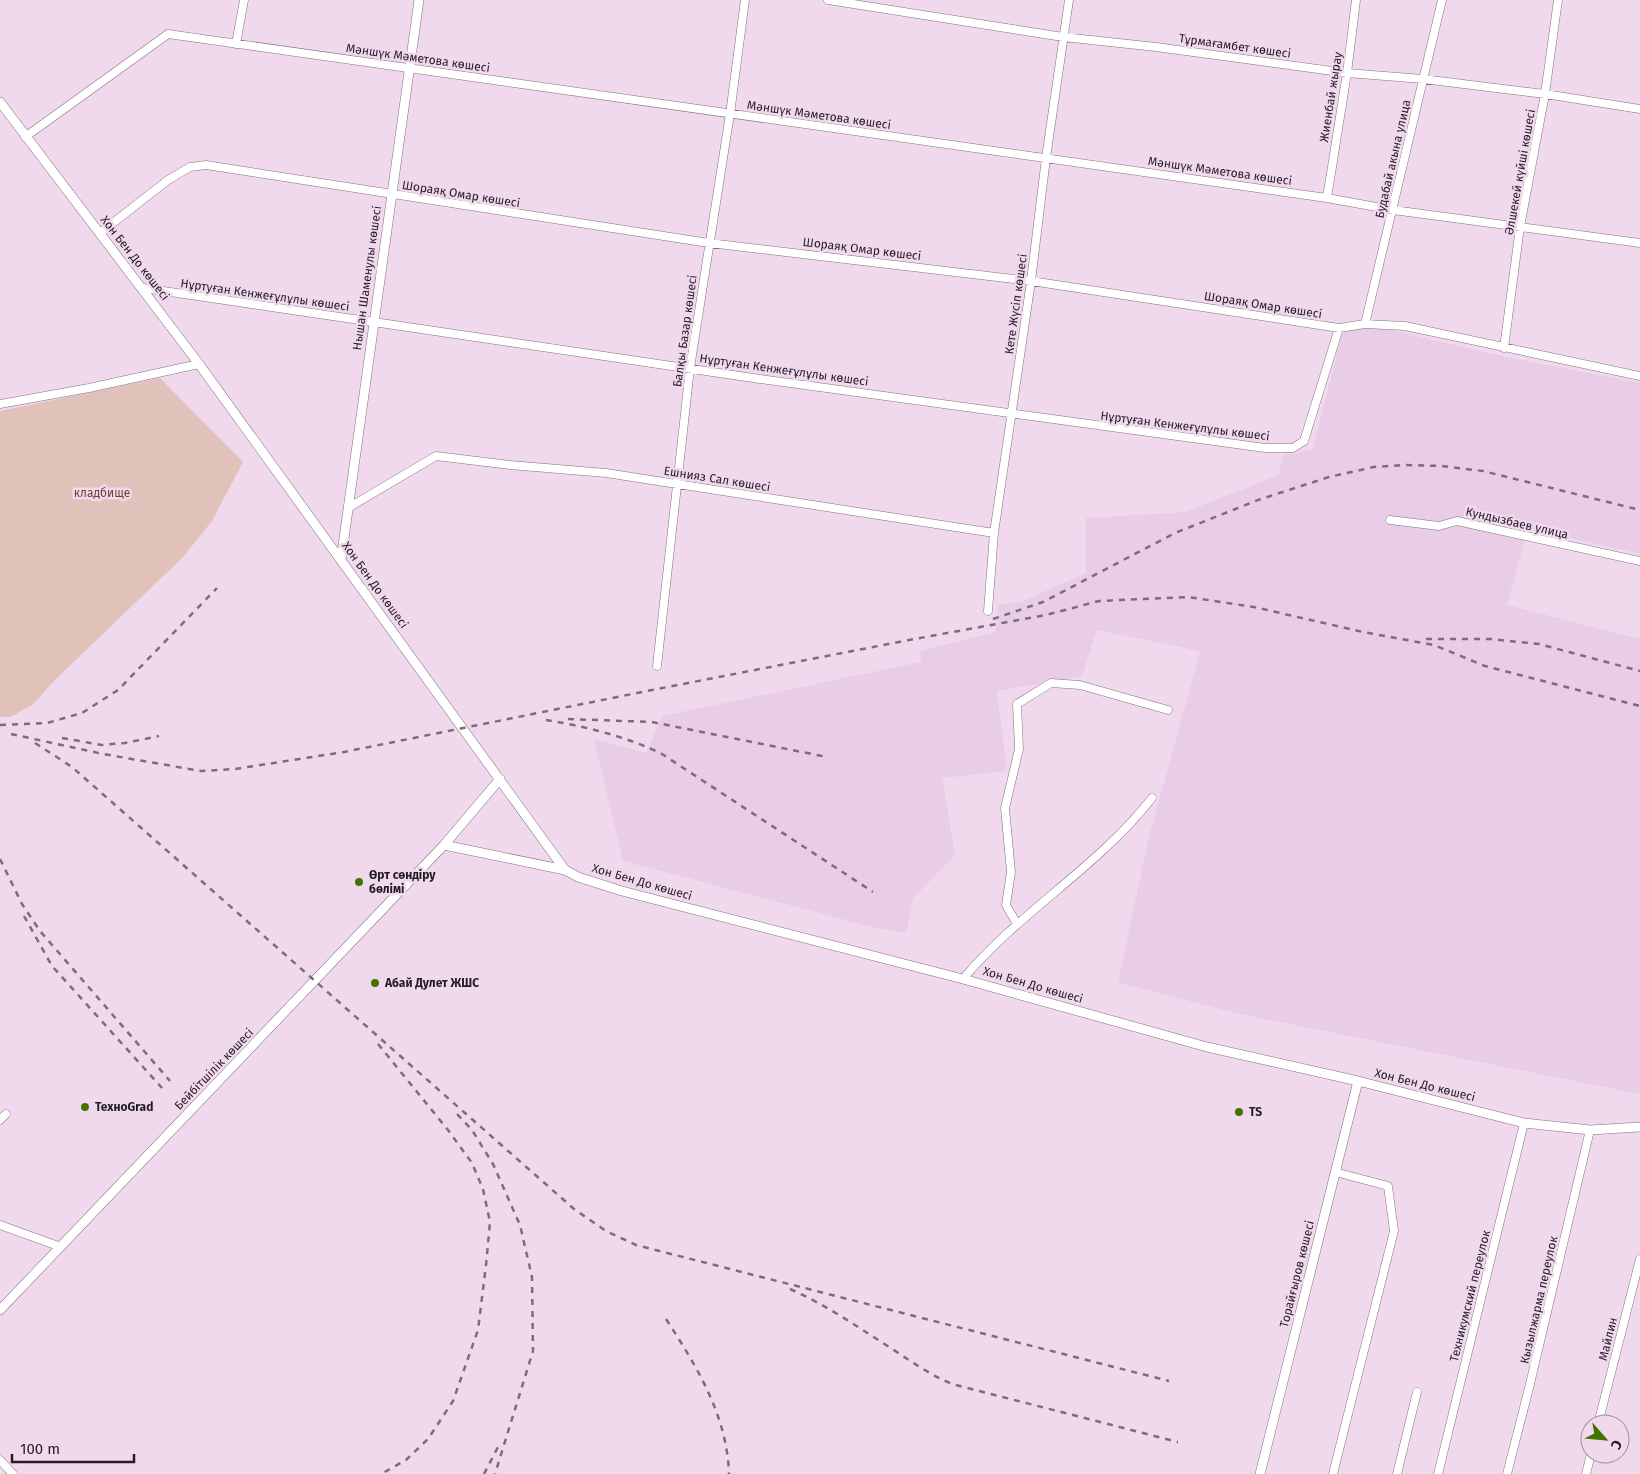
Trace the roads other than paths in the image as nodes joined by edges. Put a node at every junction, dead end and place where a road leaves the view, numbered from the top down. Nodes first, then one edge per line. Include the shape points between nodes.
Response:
1 (244, 0) edge
2 (419, 0) edge
3 (745, 0) edge
4 (828, 0) edge
5 (1069, 0) edge
6 (1356, 0) edge
7 (1442, 0) edge
8 (1558, 0) edge
9 (1063, 37) junction
10 (236, 44) junction
11 (409, 68) junction
12 (1347, 73) junction
13 (1423, 79) junction
14 (1545, 94) junction
15 (0, 102) edge
16 (1640, 109) edge
17 (730, 114) junction
18 (25, 137) junction
19 (1046, 158) junction
20 (392, 194) junction
21 (1327, 198) junction
22 (1393, 210) junction
23 (1520, 227) junction
24 (100, 234) junction
25 (709, 243) junction
26 (1640, 243) edge
27 (1031, 282) junction
28 (143, 288) junction
29 (374, 322) junction
30 (1365, 324) junction
31 (1339, 328) junction
32 (1504, 348) junction
33 (200, 364) junction
34 (690, 368) junction
35 (1640, 376) edge
36 (0, 404) edge
37 (1010, 414) junction
38 (677, 485) junction
39 (348, 508) junction
40 (1390, 520) dead end
41 (994, 533) junction
42 (341, 560) junction
43 (1640, 561) edge
44 (988, 611) dead end
45 (657, 666) dead end
46 (1168, 710) dead end
47 (500, 779) junction
48 (1152, 798) dead end
49 (444, 845) junction
50 (564, 870) junction
51 (1017, 924) junction
52 (963, 979) junction
53 (1358, 1081) junction
54 (6, 1114) dead end
55 (0, 1120) edge
56 (1524, 1123) junction
57 (1640, 1127) edge
58 (1590, 1130) junction
59 (1335, 1172) junction
60 (0, 1225) edge
61 (61, 1247) junction
62 (1640, 1259) edge
63 (0, 1310) edge
64 (1417, 1392) dead end
65 (1601, 1414) edge
66 (0, 1460) edge
67 (14, 1474) edge
68 (1260, 1474) edge
69 (1333, 1474) edge
70 (1397, 1474) edge
71 (1438, 1474) edge
72 (1507, 1474) edge

1 - 10 street
2 - 11 street, Нышан Шаменулы көшесі
3 - 17 street, Балқы Базар көшесі
4 - 9 street, Тұрмағамбет көшесі
5 - 9 street, Кете Жүсіп көшесі
6 - 12 street, Жиенбай жырау
7 - 13 street, Будабай акына улица
8 - 14 street, Әлшекей күйші көшесі
9 - 12 street, Тұрмағамбет көшесі
9 - 19 street, Кете Жүсіп көшесі
10 - 11 street, Мәншүк Мәметова көшесі
10 - 18 street, Мәншүк Мәметова көшесі via 168,34
11 - 17 street, Мәншүк Мәметова көшесі
11 - 20 street, Нышан Шаменулы көшесі
12 - 13 street, Тұрмағамбет көшесі
12 - 21 street, Жиенбай жырау
13 - 14 street, Тұрмағамбет көшесі
13 - 22 street, Будабай акына улица
14 - 16 street, Тұрмағамбет көшесі
14 - 23 street, Әлшекей күйші көшесі
15 - 18 street, Хон Бен До көшесі
17 - 19 street, Мәншүк Мәметова көшесі
17 - 25 street, Балқы Базар көшесі
18 - 24 street, Хон Бен До көшесі
19 - 21 street, Мәншүк Мәметова көшесі
19 - 27 street, Кете Жүсіп көшесі
20 - 24 street, Шораяқ Омар көшесі via 206,165 190,167 168,180
20 - 25 street, Шораяқ Омар көшесі
20 - 29 street, Нышан Шаменулы көшесі
21 - 22 street, Мәншүк Мәметова көшесі
22 - 23 street, Мәншүк Мәметова көшесі
22 - 30 street, Будабай акына улица
23 - 26 street, Мәншүк Мәметова көшесі
23 - 32 street, Әлшекей күйші көшесі
24 - 28 street, Хон Бен До көшесі
25 - 27 street, Шораяқ Омар көшесі
25 - 34 street, Балқы Базар көшесі
27 - 31 street, Шораяқ Омар көшесі
27 - 37 street, Кете Жүсіп көшесі
28 - 29 street, Нұртуған Кенжеғұлұлы көшесі
28 - 33 street, Хон Бен До көшесі
29 - 34 street, Нұртуған Кенжеғұлұлы көшесі
29 - 39 street, Нышан Шаменулы көшесі
30 - 31 street, Шораяқ Омар көшесі
30 - 32 street, Шораяқ Омар көшесі via 1406,326
31 - 37 street, Нұртуған Кенжеғұлұлы көшесі via 1304,441 1293,448 1265,448
32 - 35 street, Шораяқ Омар көшесі
33 - 36 street
33 - 42 street, Хон Бен До көшесі
34 - 37 street, Нұртуған Кенжеғұлұлы көшесі
34 - 38 street, Балқы Базар көшесі
37 - 41 street, Кете Жүсіп көшесі
38 - 39 street, Ешнияз Сал көшесі via 436,456
38 - 41 street, Ешнияз Сал көшесі
38 - 45 street, Балқы Базар көшесі
39 - 42 street, Нышан Шаменулы көшесі
40 - 43 street, Кундызбаев улица via 1439,526 1457,521
41 - 44 street, Кете Жүсіп көшесі
42 - 47 street, Хон Бен До көшесі
46 - 51 street via 1080,684 1052,683 1017,704 1019,749 1005,808 1011,872 1006,905
47 - 49 street, Бейбітшілік көшесі
47 - 50 street, Хон Бен До көшесі
48 - 51 street via 1134,821
49 - 50 street
49 - 61 street, Бейбітшілік көшесі
50 - 52 street, Хон Бен До көшесі via 622,891
51 - 52 street
52 - 53 street, Хон Бен До көшесі via 1207,1047
53 - 56 street, Хон Бен До көшесі
53 - 59 street, Торайғыров көшесі
54 - 55 street
56 - 58 street, Хон Бен До көшесі
56 - 71 street, Техникумский переулок
57 - 58 street, Хон Бен До көшесі
58 - 72 street, Кызылжарма переулок
59 - 68 street, Торайғыров көшесі
59 - 69 street via 1388,1186 1394,1231
60 - 61 street
61 - 63 street, Бейбітшілік көшесі
62 - 65 street, Майлин
64 - 70 street
66 - 67 street

